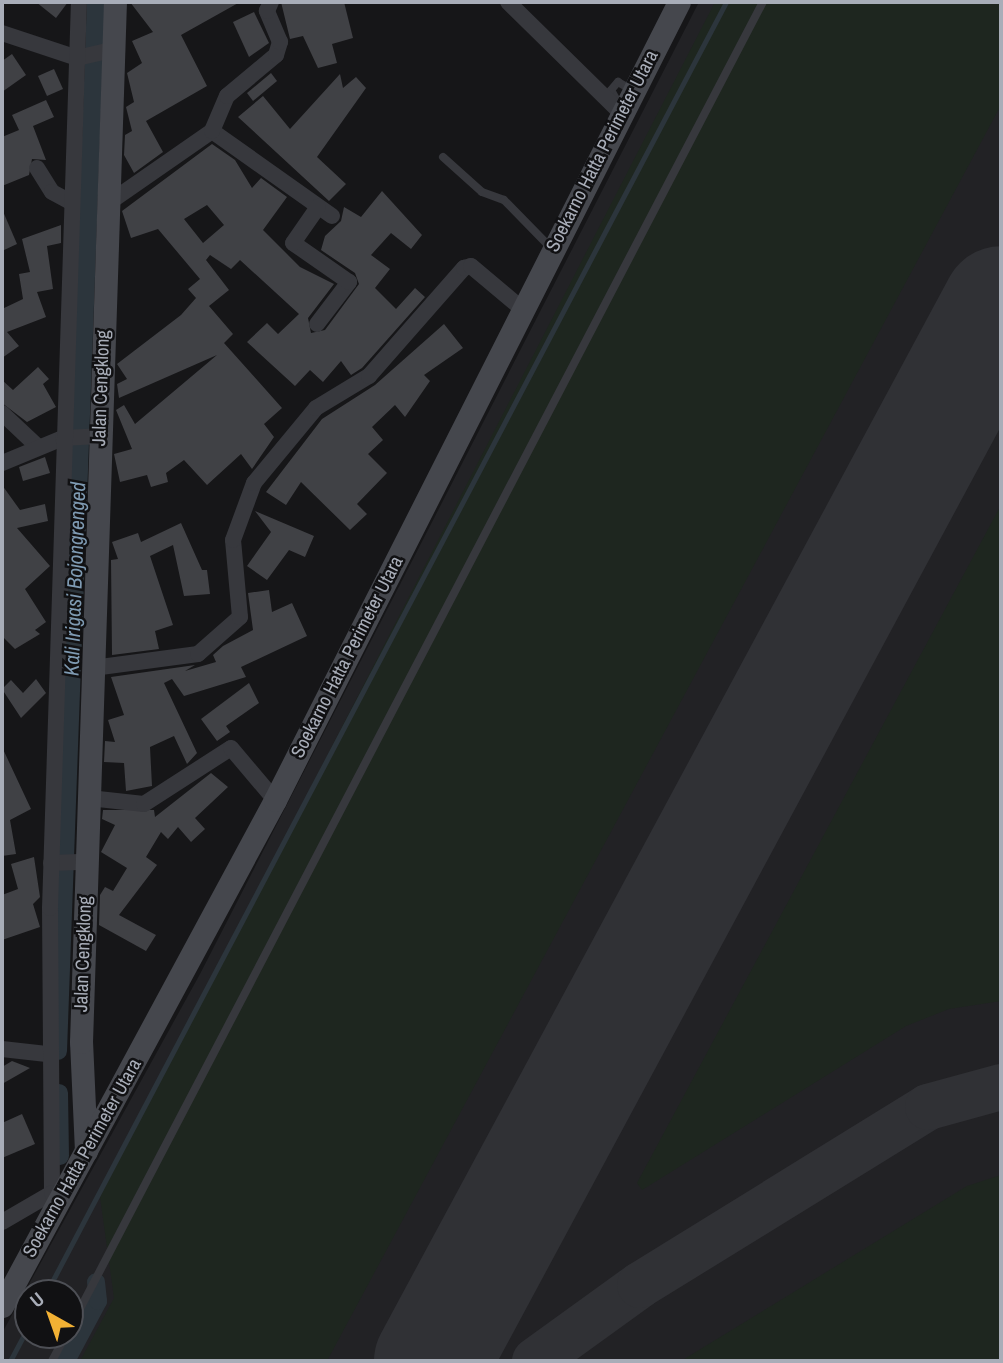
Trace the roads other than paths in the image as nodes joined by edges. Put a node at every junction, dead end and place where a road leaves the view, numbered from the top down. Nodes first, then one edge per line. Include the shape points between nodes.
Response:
1 (79, 2) edge
2 (115, 2) edge
3 (271, 2) edge
4 (508, 2) edge
5 (679, 2) edge
6 (763, 2) edge
7 (2, 33) edge
8 (109, 51) junction
9 (82, 58) junction
10 (619, 101) junction
11 (212, 131) junction
12 (443, 157) dead end
13 (37, 168) dead end
14 (71, 202) junction
15 (107, 204) junction
16 (553, 250) junction
17 (521, 308) junction
18 (317, 324) dead end
19 (2, 413) edge
20 (96, 436) junction
21 (66, 438) junction
22 (37, 446) junction
23 (2, 463) edge
24 (93, 668) junction
25 (89, 797) junction
26 (275, 800) junction
27 (82, 862) junction
28 (55, 863) junction
29 (2, 1049) edge
30 (47, 1054) junction
31 (86, 1152) junction
32 (56, 1195) junction
33 (2, 1223) edge
34 (84, 1301) edge
35 (2, 1306) edge

1 - 9 street
2 - 8 main road, Jalan Cengklong
3 - 11 street via 267,12 280,43 276,55 227,96
4 - 10 street
5 - 10 main road, Soekarno Hatta Perimeter Utara
6 - 34 lane
7 - 9 street
8 - 9 street
8 - 15 main road, Jalan Cengklong
9 - 14 street
10 - 16 main road, Soekarno Hatta Perimeter Utara
11 - 15 street
11 - 18 street via 325,212 293,243 349,282
12 - 16 lane via 482,192 504,200
13 - 14 street via 52,192
14 - 21 street
15 - 20 main road, Jalan Cengklong
16 - 17 main road, Soekarno Hatta Perimeter Utara
17 - 24 street via 471,267 464,268 369,376 316,408 254,483 233,540 240,617 198,654
17 - 26 main road, Soekarno Hatta Perimeter Utara
19 - 22 street
20 - 21 street
20 - 24 main road, Jalan Cengklong
21 - 22 street
21 - 28 street
22 - 23 street
24 - 25 main road, Jalan Cengklong
25 - 26 street via 144,804 231,748
25 - 27 main road, Jalan Cengklong
26 - 31 main road, Soekarno Hatta Perimeter Utara
27 - 28 street
27 - 31 main road, Jalan Cengklong
28 - 30 street
29 - 30 street
30 - 32 street
31 - 32 main road, Soekarno Hatta Perimeter Utara
32 - 33 street
32 - 35 main road, Soekarno Hatta Perimeter Utara

